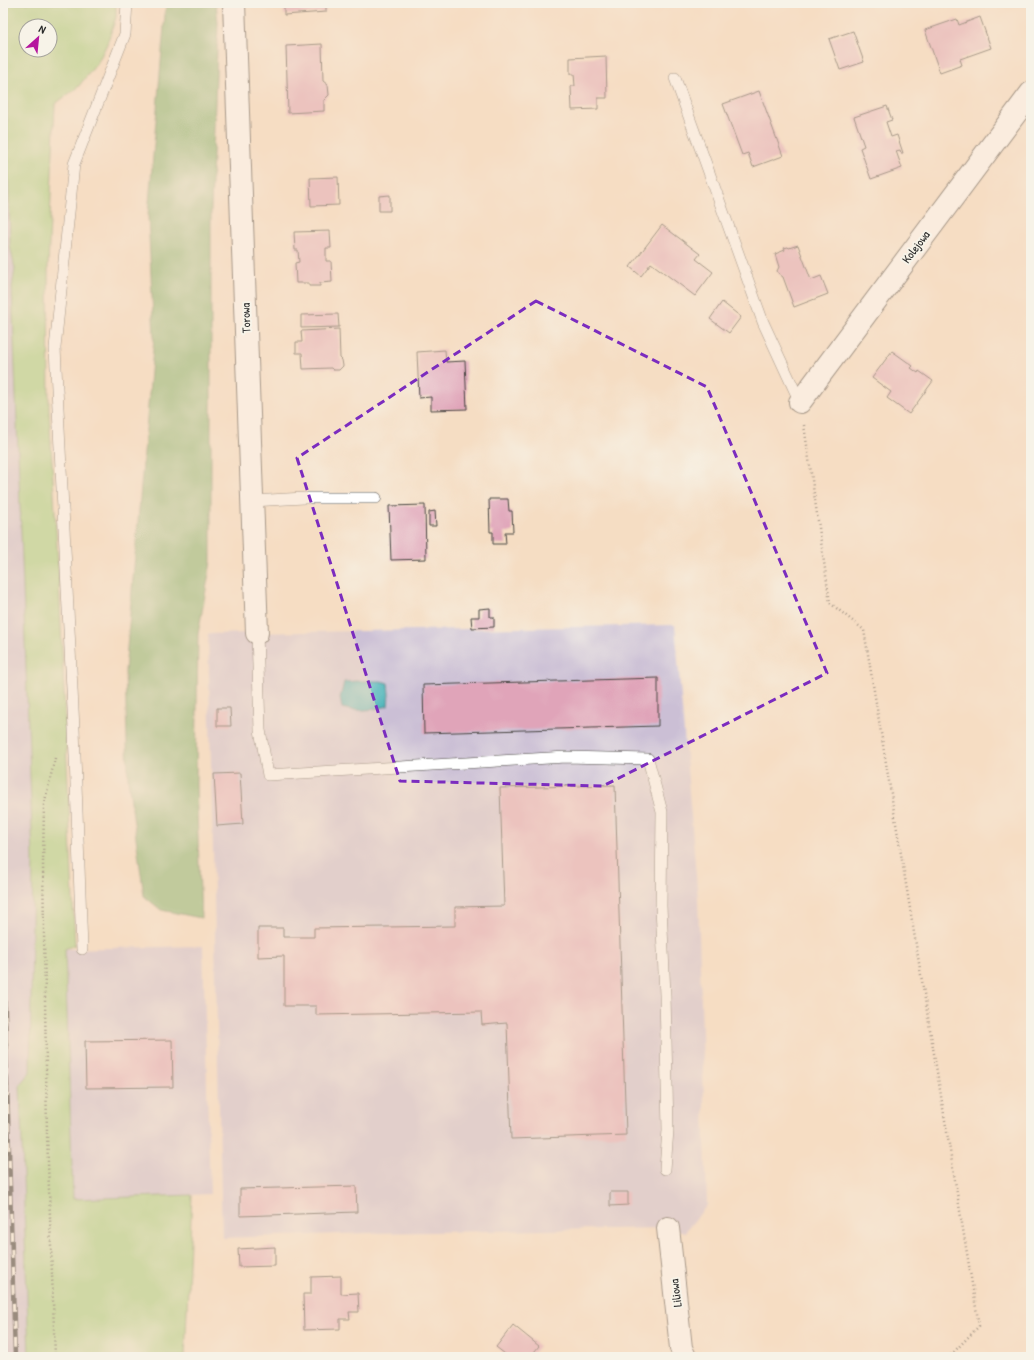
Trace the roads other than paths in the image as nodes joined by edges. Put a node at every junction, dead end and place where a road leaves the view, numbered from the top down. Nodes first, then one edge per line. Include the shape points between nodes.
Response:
1 (126, 3) edge
2 (234, 3) edge
3 (675, 78) dead end
4 (1031, 93) edge
5 (800, 402) joint
6 (376, 498) dead end
7 (252, 501) junction
8 (257, 633) joint
9 (82, 949) dead end
10 (665, 1168) dead end
11 (668, 1228) dead end
12 (685, 1357) edge

1 - 9 lane via 125,34 74,164 55,348
2 - 7 street, Torowa
3 - 5 lane via 763,322
4 - 5 street, Kolejowa
6 - 7 lane
7 - 8 street, Torowa
8 - 10 lane via 260,730 268,776 566,757 648,759 662,812 661,906 668,1130
11 - 12 street, Liliowa via 681,1348

